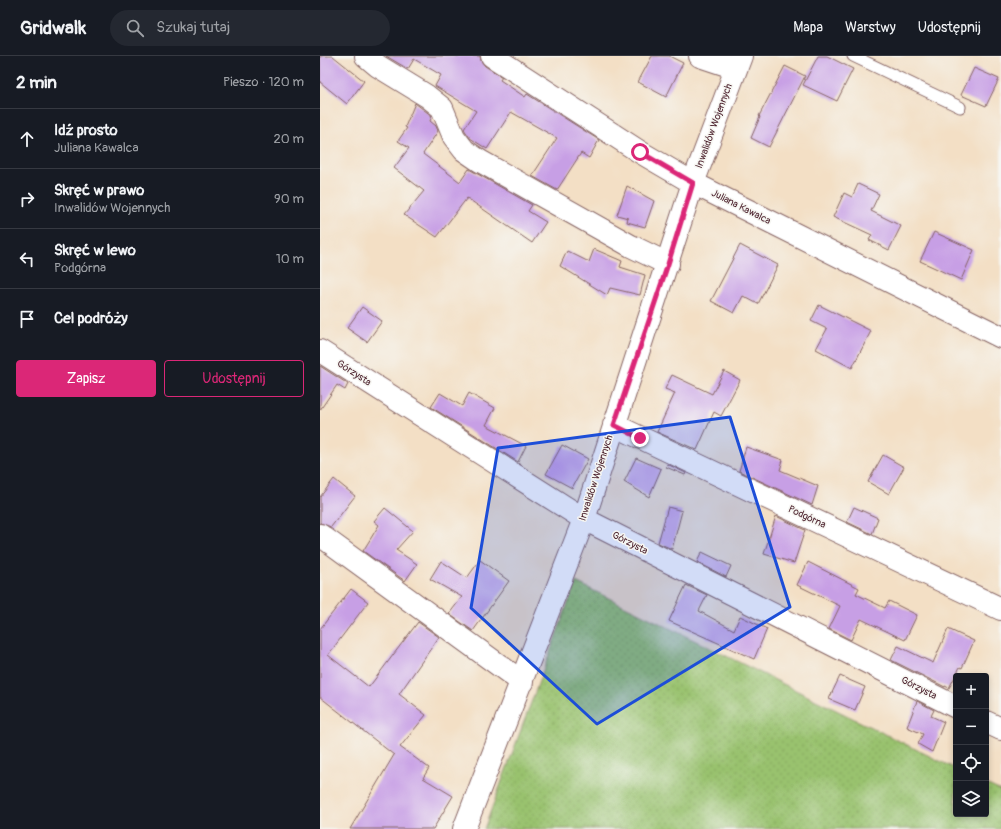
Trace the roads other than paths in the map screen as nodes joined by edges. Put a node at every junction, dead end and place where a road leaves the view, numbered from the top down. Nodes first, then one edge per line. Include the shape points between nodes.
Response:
1 (366, 56) edge
2 (492, 56) edge
3 (700, 56) edge
4 (852, 56) edge
5 (738, 62) edge
6 (960, 107) dead end
7 (693, 183) junction
8 (668, 264) junction
9 (1001, 337) edge
10 (320, 351) edge
11 (614, 425) junction
12 (584, 519) junction
13 (320, 535) edge
14 (1001, 609) edge
15 (522, 682) junction
16 (953, 705) edge
17 (989, 723) edge
18 (1001, 729) edge
19 (464, 829) edge

1 - 8 street via 442,108 454,137 464,150 631,246
2 - 7 street, Juliana Kawalca via 621,140
3 - 5 street
4 - 6 lane
5 - 7 street, Inwalidów Wojennych
7 - 8 street, Inwalidów Wojennych
7 - 9 street, Juliana Kawalca
8 - 11 street, Inwalidów Wojennych
10 - 12 street, Górzysta
11 - 12 street, Inwalidów Wojennych
11 - 14 street, Podgórna
12 - 15 street, Inwalidów Wojennych
12 - 16 street, Górzysta
13 - 15 street
15 - 19 street, Inwalidów Wojennych
17 - 18 street

